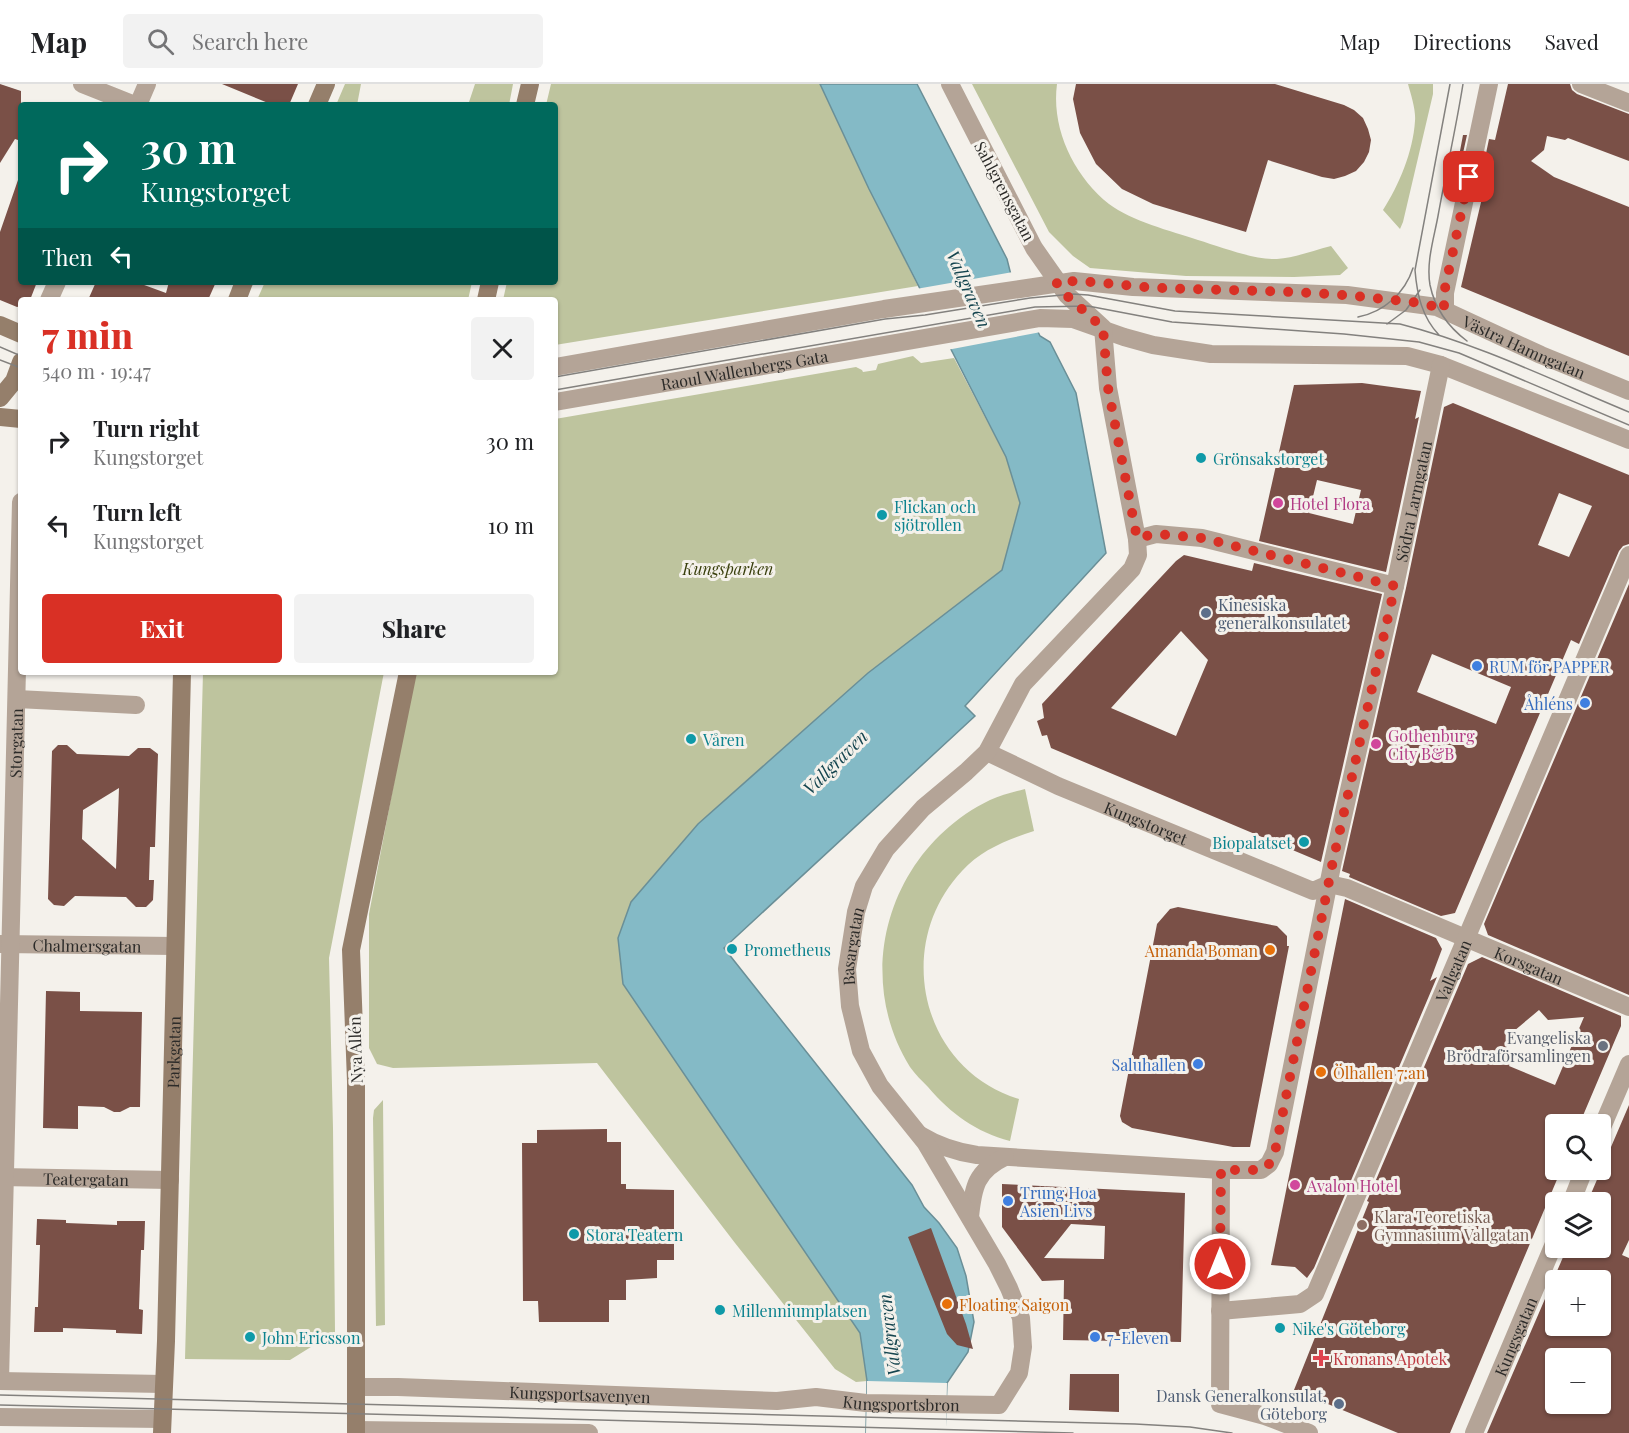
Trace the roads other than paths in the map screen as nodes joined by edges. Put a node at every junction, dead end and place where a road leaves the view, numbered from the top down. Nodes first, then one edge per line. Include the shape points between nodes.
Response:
1 (82, 84) edge
2 (147, 84) edge
3 (326, 84) edge
4 (530, 84) edge
5 (950, 84) edge
6 (1489, 84) edge
7 (1581, 84) edge
8 (129, 102) edge
9 (138, 102) edge
10 (318, 102) edge
11 (526, 102) edge
12 (1629, 103) edge
13 (1061, 288) junction
14 (1032, 303) junction
15 (1444, 310) junction
16 (927, 320) junction
17 (0, 325) edge
18 (1103, 328) junction
19 (18, 333) edge
20 (1441, 365) junction
21 (558, 367) edge
22 (18, 370) edge
23 (1629, 391) edge
24 (0, 398) edge
25 (558, 401) edge
26 (0, 417) edge
27 (18, 419) edge
28 (1629, 440) edge
29 (1137, 538) junction
30 (1629, 555) edge
31 (1395, 586) junction
32 (18, 650) edge
33 (182, 675) edge
34 (407, 675) edge
35 (17, 699) junction
36 (136, 705) dead end
37 (987, 752) junction
38 (1329, 884) junction
39 (1465, 938) junction
40 (5, 944) edge
41 (175, 946) junction
42 (1629, 1007) edge
43 (1629, 1064) edge
44 (1608, 1114) edge
45 (919, 1134) junction
46 (1005, 1157) junction
47 (1221, 1170) junction
48 (3, 1177) edge
49 (170, 1180) junction
50 (970, 1217) junction
51 (1548, 1258) edge
52 (1220, 1311) junction
53 (0, 1382) edge
54 (164, 1384) junction
55 (356, 1387) junction
56 (804, 1398) joint
57 (999, 1405) joint
58 (2, 1422) edge
59 (162, 1426) edge
60 (356, 1432) edge
61 (589, 1433) edge
62 (1309, 1433) edge
63 (1474, 1433) edge

1 - 8 street
2 - 9 street
3 - 10 main road
4 - 11 main road
5 - 13 street, Sahlgrensgatan via 1025,232
6 - 15 street via 1444,293
7 - 12 street
13 - 14 street, Västra Hamngatan
13 - 15 street, Västra Hamngatan via 1074,281 1347,295
13 - 18 street
14 - 16 street
14 - 16 street
14 - 18 street
15 - 23 street, Västra Hamngatan
16 - 21 street
16 - 25 street, Raoul Wallenbergs Gata
17 - 19 main road
18 - 20 street via 1153,345 1211,354 1407,356
18 - 29 street via 1108,388
20 - 28 street
20 - 31 street, Södra Larmgatan
22 - 24 main road
26 - 27 main road
29 - 31 street via 1156,534 1202,538
29 - 37 street, Basargatan via 1138,555 1132,569 1023,684
30 - 39 street, Vallgatan
31 - 38 street, Södra Larmgatan
32 - 35 street, Storgatan
33 - 41 main road, Parkgatan
34 - 55 main road, Nya Allén via 351,950 356,1093
35 - 36 street
35 - 40 street, Storgatan
37 - 38 street, Kungstorget via 1058,786 1313,891
37 - 45 street, Basargatan via 923,808 886,849 864,886 856,912 847,969 849,1006 861,1051 880,1086
38 - 39 street, Korsgatan
38 - 47 street via 1275,1152 1261,1170
39 - 42 street, Korsgatan
39 - 52 street, Vallgatan via 1315,1294 1300,1304
40 - 41 street, Chalmersgatan
40 - 48 street, Storgatan
41 - 49 main road, Parkgatan
43 - 44 street
45 - 46 street via 957,1152
45 - 50 street, Basargatan
46 - 47 street
46 - 50 street via 981,1174
47 - 52 street
48 - 49 street, Teatergatan
48 - 53 street, Storgatan
49 - 54 main road, Parkgatan
50 - 57 street, Basargatan via 1021,1318 1023,1347 1019,1373
51 - 63 street, Kungsgatan
52 - 62 street via 1220,1404
53 - 54 street
54 - 59 main road, Parkgatan
55 - 56 street, Kungsportsavenyen via 777,1401
55 - 60 main road, Nya Allén
56 - 57 street, Kungsportsbron via 866,1404
58 - 59 street
60 - 61 street

